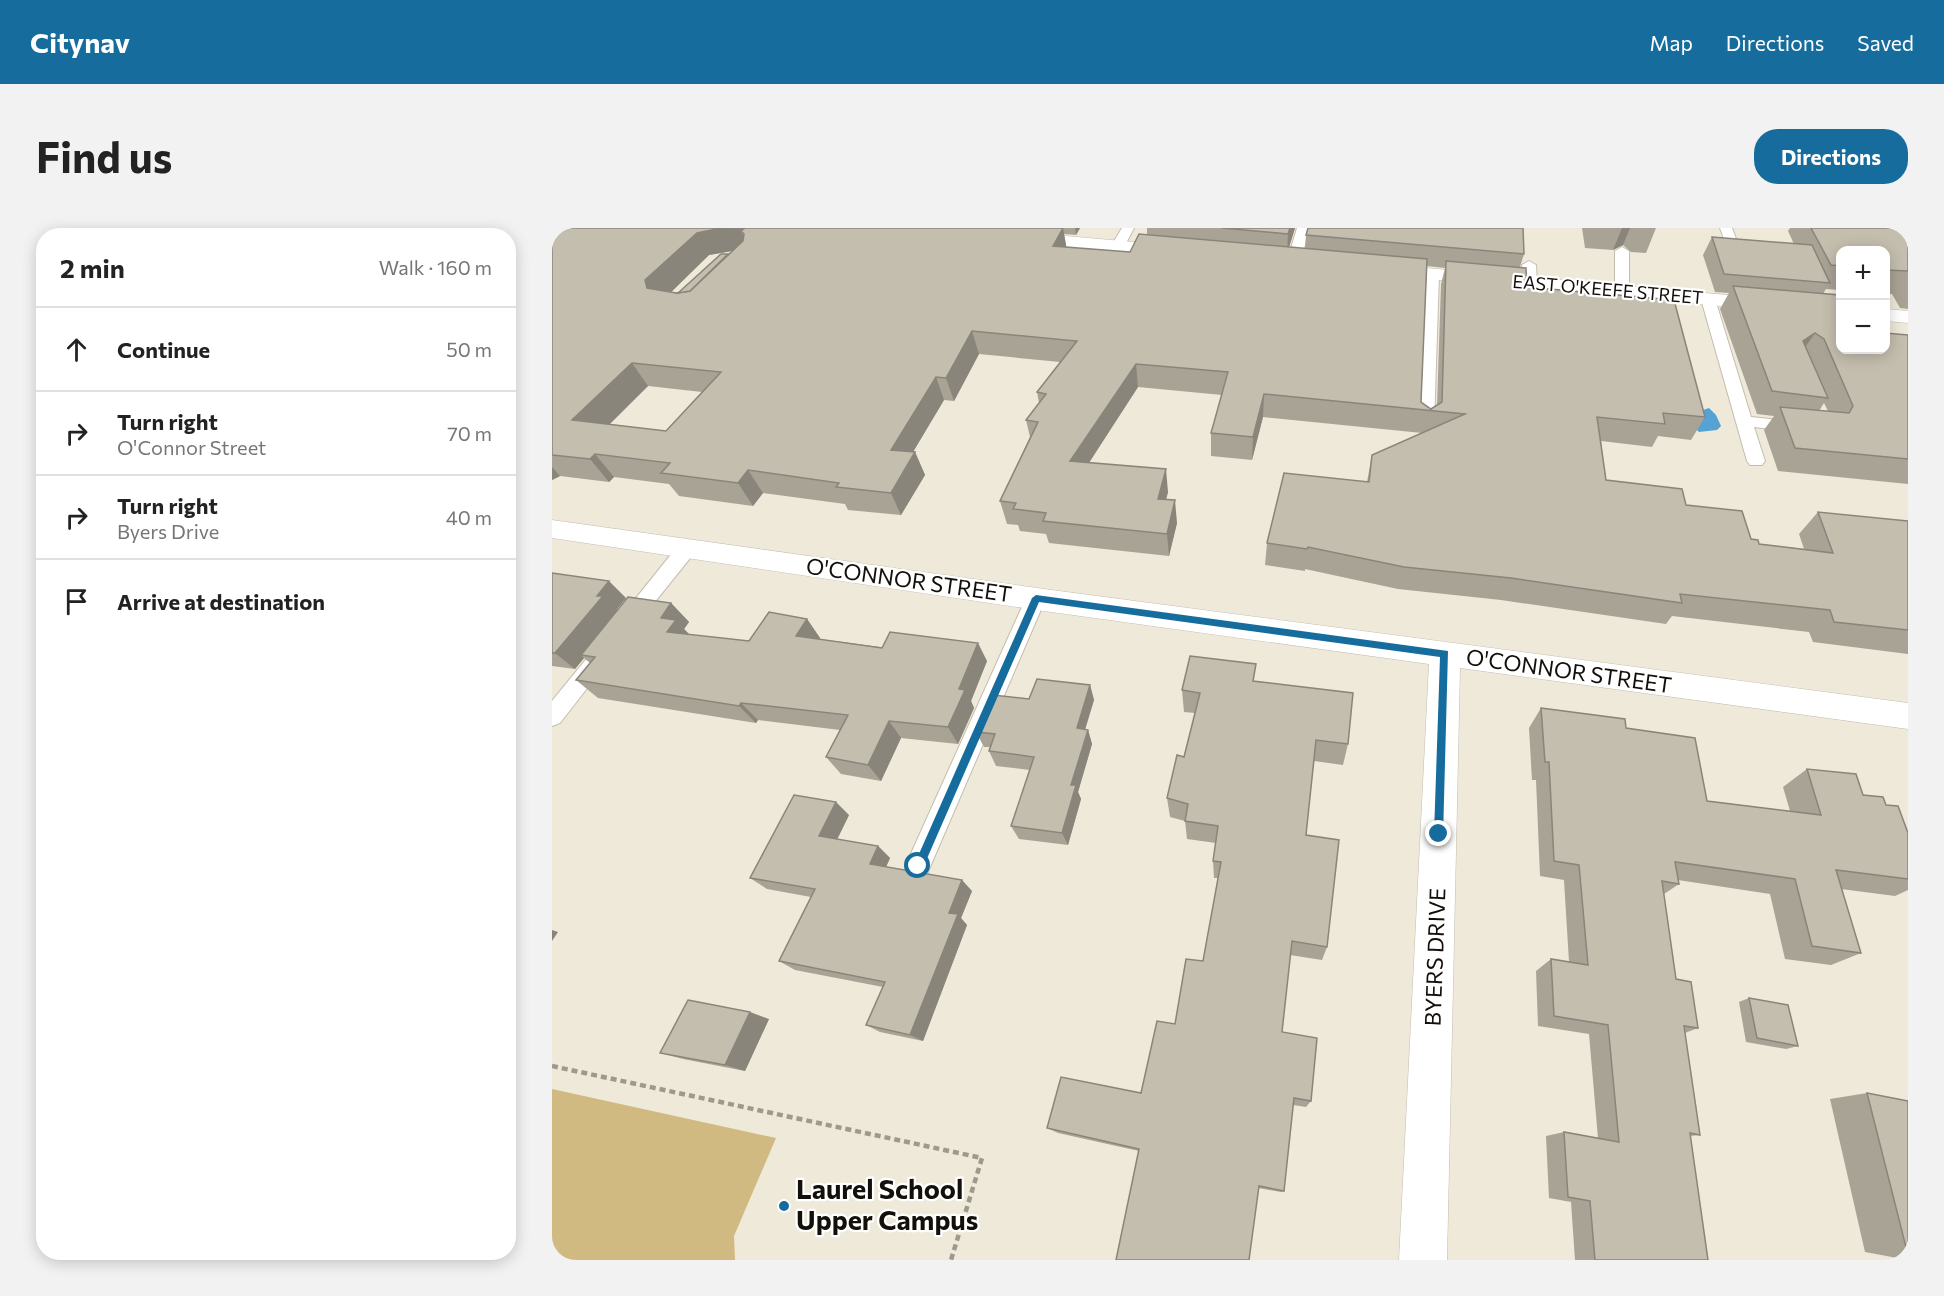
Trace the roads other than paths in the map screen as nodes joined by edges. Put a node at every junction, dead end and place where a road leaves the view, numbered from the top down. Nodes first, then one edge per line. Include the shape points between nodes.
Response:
1 (1128, 228) edge
2 (1303, 228) edge
3 (1725, 228) edge
4 (1006, 237) edge
5 (1732, 244) edge
6 (1118, 246) junction
7 (1622, 251) dead end
8 (1200, 254) edge
9 (1270, 260) edge
10 (1294, 262) junction
11 (1317, 264) edge
12 (1363, 268) edge
13 (1432, 274) junction
14 (1622, 291) junction
15 (1708, 299) junction
16 (1836, 311) edge
17 (1890, 315) edge
18 (1908, 317) edge
19 (1744, 421) junction
20 (1426, 425) edge
21 (1814, 428) edge
22 (1756, 461) dead end
23 (552, 529) edge
24 (688, 547) junction
25 (1036, 598) junction
26 (1445, 654) junction
27 (1908, 716) edge
28 (552, 717) edge
29 (918, 866) dead end
30 (1423, 1260) edge

1 - 6 lane
2 - 10 lane
3 - 5 lane
4 - 6 street
6 - 8 street
7 - 14 lane
9 - 10 street
10 - 11 street
12 - 13 street, EAST O'KEEFE STREET
13 - 14 street, EAST O'KEEFE STREET via 1529,274
13 - 20 lane
14 - 15 street, EAST O'KEEFE STREET
15 - 16 street, EAST O'KEEFE STREET
15 - 19 lane
17 - 18 street
19 - 21 lane
19 - 22 lane
23 - 24 street, O'CONNOR STREET
24 - 25 street, O'CONNOR STREET
24 - 28 lane
25 - 26 street, O'CONNOR STREET
25 - 29 lane
26 - 27 street, O'CONNOR STREET
26 - 30 street, BYERS DRIVE

